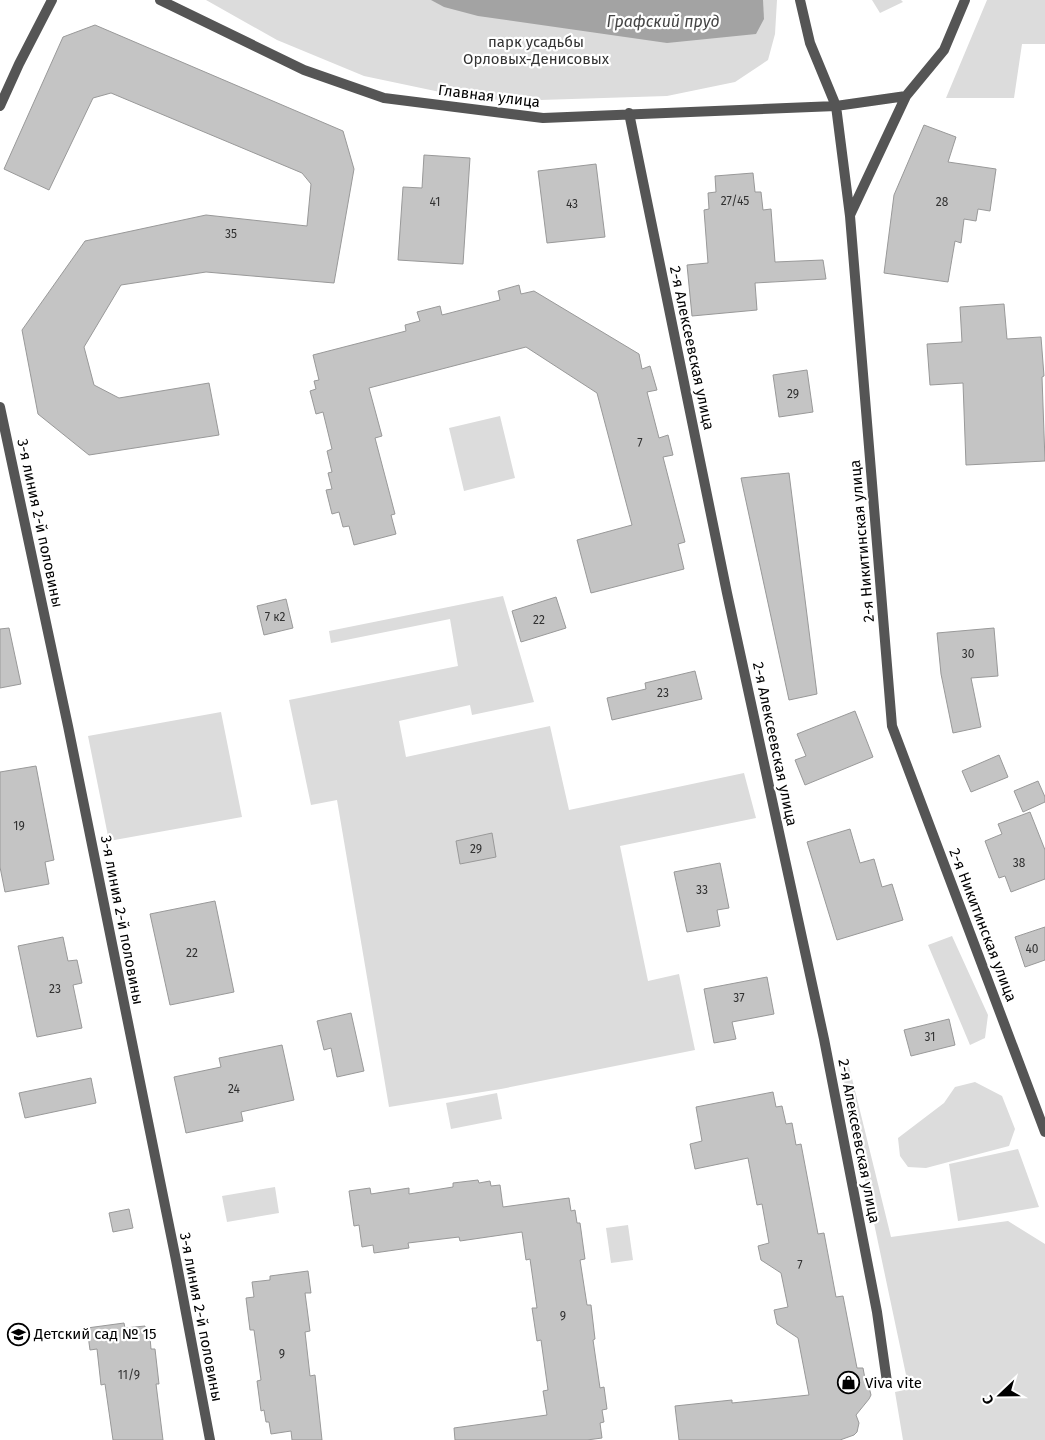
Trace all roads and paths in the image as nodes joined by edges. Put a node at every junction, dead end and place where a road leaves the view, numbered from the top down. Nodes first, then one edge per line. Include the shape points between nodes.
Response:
1 (52, 0) edge
2 (160, 0) edge
3 (965, 0) edge
4 (800, 1) edge
5 (906, 96) junction
6 (0, 106) edge
7 (836, 106) junction
8 (630, 113) junction
9 (850, 216) junction
10 (0, 407) edge
11 (1045, 1132) edge
12 (887, 1382) dead end
13 (210, 1440) edge

1 - 6 street
2 - 8 street, Главная улица via 304,70 384,98 544,118
3 - 5 street via 944,50
4 - 7 street, 2-я Никитинская улица via 810,43
5 - 7 street
5 - 9 street
7 - 8 street, Главная улица
7 - 9 street, 2-я Никитинская улица
8 - 12 street, 2-я Алексеевская улица via 723,573 824,1039 877,1312
9 - 11 street, 2-я Никитинская улица via 892,726
10 - 13 street, 3-я линия 2-й половины via 70,736

